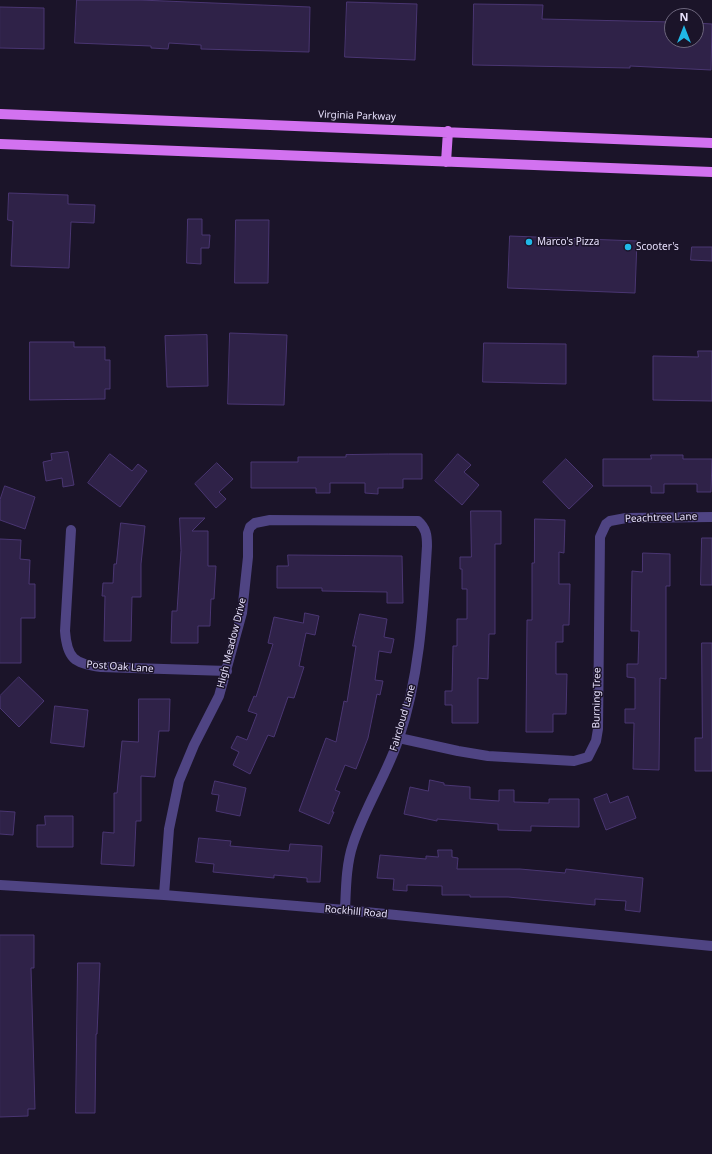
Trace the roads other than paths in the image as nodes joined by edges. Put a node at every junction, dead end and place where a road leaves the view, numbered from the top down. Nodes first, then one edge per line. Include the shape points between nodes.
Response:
1 (0, 114) edge
2 (448, 131) junction
3 (712, 143) edge
4 (0, 144) edge
5 (446, 162) junction
6 (712, 172) edge
7 (712, 517) edge
8 (418, 521) joint
9 (610, 521) joint
10 (71, 530) dead end
11 (227, 671) junction
12 (399, 738) junction
13 (0, 885) edge
14 (164, 895) junction
15 (346, 910) junction
16 (712, 946) edge

1 - 2 main road, Virginia Parkway
2 - 3 main road, Virginia Parkway
2 - 5 main road
4 - 5 main road
5 - 6 main road
7 - 9 street, Peachtree Lane via 626,518
8 - 11 street, High Meadow Drive via 270,520 255,523 248,533 243,607
8 - 12 street, Faircloud Lane via 427,533 422,634 413,688
9 - 12 street, Burning Tree via 600,537 598,729 596,741 588,757 574,761 488,756 458,752
10 - 11 street, Post Oak Lane via 65,631 66,646 74,659 84,666
11 - 14 street, High Meadow Drive via 217,701 194,744 179,781 168,836
12 - 15 street, Faircloud Lane via 353,845 348,865
13 - 14 street, Rockhill Road
14 - 15 street, Rockhill Road
15 - 16 street, Rockhill Road

